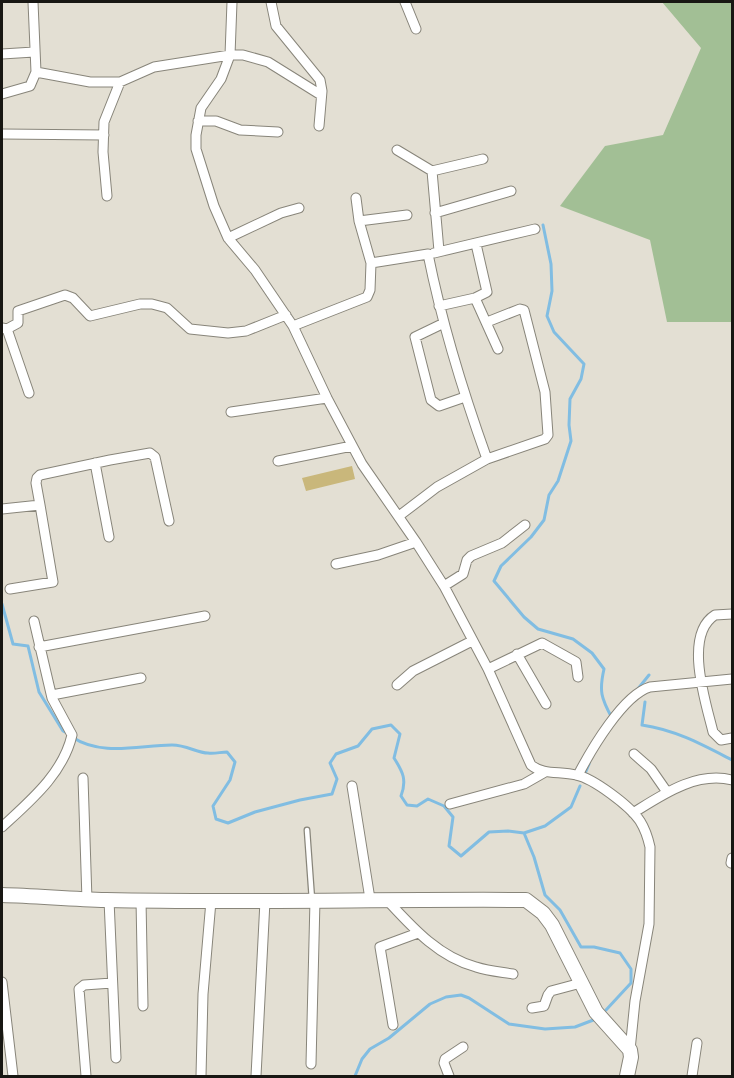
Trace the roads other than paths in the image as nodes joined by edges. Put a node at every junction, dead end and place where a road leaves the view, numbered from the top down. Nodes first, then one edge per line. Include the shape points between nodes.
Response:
1 (33, 2) edge
2 (232, 2) edge
3 (271, 2) edge
4 (405, 2) edge
5 (416, 29) dead end
6 (34, 52) junction
7 (2, 54) edge
8 (230, 55) junction
9 (36, 72) junction
10 (120, 82) junction
11 (2, 94) edge
12 (321, 95) junction
13 (198, 121) junction
14 (319, 126) dead end
15 (278, 132) dead end
16 (2, 134) edge
17 (104, 135) junction
18 (398, 150) dead end
19 (483, 159) dead end
20 (432, 171) junction
21 (511, 191) dead end
22 (107, 196) dead end
23 (356, 198) dead end
24 (299, 208) dead end
25 (435, 213) junction
26 (407, 215) dead end
27 (359, 221) junction
28 (535, 229) dead end
29 (228, 238) junction
30 (476, 244) junction
31 (440, 251) junction
32 (428, 254) junction
33 (370, 263) junction
34 (475, 298) junction
35 (439, 306) junction
36 (286, 315) junction
37 (487, 322) junction
38 (444, 323) junction
39 (294, 326) junction
40 (4, 329) edge
41 (498, 349) dead end
42 (28, 393) dead end
43 (465, 397) junction
44 (327, 398) junction
45 (231, 412) dead end
46 (352, 446) junction
47 (487, 459) junction
48 (278, 460) dead end
49 (95, 463) junction
50 (40, 505) junction
51 (2, 508) edge
52 (399, 516) junction
53 (169, 521) dead end
54 (525, 525) dead end
55 (109, 537) dead end
56 (416, 542) junction
57 (336, 564) dead end
58 (444, 586) junction
59 (10, 589) dead end
60 (732, 614) edge
61 (205, 616) dead end
62 (34, 621) dead end
63 (472, 641) junction
64 (39, 646) junction
65 (517, 654) junction
66 (488, 669) junction
67 (578, 677) dead end
68 (141, 678) dead end
69 (732, 679) edge
70 (701, 681) junction
71 (397, 685) dead end
72 (52, 695) junction
73 (546, 704) dead end
74 (732, 738) edge
75 (634, 754) dead end
76 (545, 771) junction
77 (578, 775) junction
78 (83, 778) dead end
79 (732, 780) edge
80 (352, 786) dead end
81 (667, 792) junction
82 (450, 804) dead end
83 (633, 813) junction
84 (2, 827) edge
85 (307, 830) dead end
86 (2, 895) edge
87 (370, 899) junction
88 (386, 899) junction
89 (87, 900) junction
90 (109, 900) junction
91 (141, 900) junction
92 (313, 900) junction
93 (211, 901) junction
94 (264, 901) junction
95 (417, 933) junction
96 (513, 974) dead end
97 (2, 982) edge
98 (112, 983) junction
99 (581, 983) junction
100 (143, 1006) dead end
101 (532, 1008) dead end
102 (393, 1025) dead end
103 (697, 1043) dead end
104 (463, 1047) dead end
105 (630, 1050) junction
106 (116, 1058) dead end
107 (311, 1064) dead end
108 (13, 1077) edge
109 (86, 1077) edge
110 (201, 1077) edge
111 (256, 1077) edge
112 (450, 1077) edge
113 (627, 1077) edge
114 (692, 1077) edge

1 - 6 street
2 - 8 street
3 - 12 street via 276,27 315,72
4 - 5 street
6 - 7 street
6 - 9 street
8 - 10 street via 154,68
8 - 12 street via 268,62
8 - 13 street
9 - 10 street via 90,82
9 - 11 street via 30,86
10 - 17 street via 104,122
12 - 14 street
13 - 15 street via 216,121 240,130
13 - 29 street via 196,149 210,197
16 - 17 street
17 - 22 street
18 - 20 street
19 - 20 street
20 - 25 street
21 - 25 street
23 - 27 street
24 - 29 street
25 - 31 street
26 - 27 street
27 - 33 street
28 - 30 street
29 - 36 street
30 - 31 street
30 - 34 street via 488,290
31 - 32 street
32 - 33 street
32 - 35 street
33 - 39 street via 367,297
34 - 35 street
34 - 37 street
35 - 38 street
36 - 39 street
36 - 40 street via 237,333 196,331 165,307 146,304 90,316 65,295 18,311 18,323
37 - 41 street
37 - 47 street via 524,310 545,392 549,432 545,439
38 - 43 street
38 - 43 street via 415,337 432,400 439,406
39 - 44 street
40 - 42 street
43 - 47 street
44 - 45 street
44 - 46 street
46 - 48 street
46 - 52 street
47 - 52 street via 437,487
49 - 50 street via 39,476 36,483
49 - 53 street via 152,454
49 - 55 street
50 - 51 street
50 - 59 street via 54,581
52 - 56 street
54 - 58 street via 502,543 471,556 463,574
56 - 57 street
56 - 58 street
58 - 63 street
60 - 70 street via 712,616 704,628 699,662
61 - 64 street
62 - 64 street
63 - 66 street
63 - 71 street via 412,672
64 - 72 street
65 - 66 street
65 - 67 street via 544,643 576,662
65 - 73 street
66 - 76 street via 531,765
68 - 72 street
69 - 70 street
70 - 74 street via 715,736 721,740
70 - 77 street via 640,690 613,719
72 - 84 street via 72,739 56,773
75 - 81 street via 651,769
76 - 77 street
76 - 82 street via 524,784
77 - 83 street via 607,791
78 - 89 street
79 - 81 street via 694,782
80 - 87 street
81 - 83 street
83 - 105 street via 647,837 650,869 649,924
85 - 92 lane
86 - 89 main road
87 - 88 main road
87 - 92 main road
88 - 95 street
88 - 99 main road via 526,900 543,912 552,925
89 - 90 main road
90 - 91 main road
90 - 98 street
91 - 93 main road
91 - 100 street
92 - 94 main road
92 - 107 street
93 - 94 main road
93 - 110 street
94 - 111 street
95 - 96 street via 470,965
95 - 102 street via 380,946
97 - 108 street
98 - 106 street
98 - 109 street via 79,988
99 - 101 street via 550,992 544,1006
99 - 105 main road via 596,1012
103 - 114 street
104 - 112 street via 445,1059
105 - 113 main road

